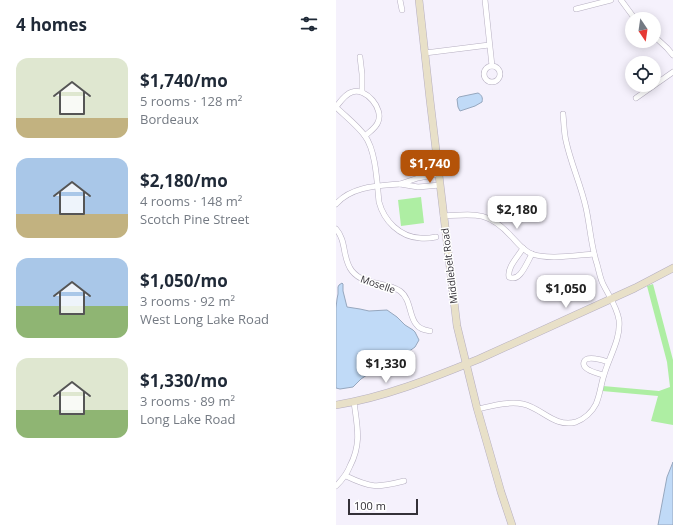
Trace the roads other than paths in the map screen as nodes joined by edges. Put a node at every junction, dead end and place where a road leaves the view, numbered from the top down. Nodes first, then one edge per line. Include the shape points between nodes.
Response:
1 (400, 0) edge
2 (419, 0) edge
3 (485, 0) edge
4 (611, 0) edge
5 (621, 0) edge
6 (576, 8) dead end
7 (402, 10) dead end
8 (630, 12) edge
9 (661, 42) edge
10 (489, 45) junction
11 (425, 53) junction
12 (673, 55) edge
13 (360, 57) dead end
14 (492, 66) dead end
15 (673, 72) edge
16 (362, 92) junction
17 (636, 98) dead end
18 (336, 107) edge
19 (563, 114) dead end
20 (365, 136) junction
21 (438, 174) junction
22 (400, 184) junction
23 (440, 185) junction
24 (377, 186) junction
25 (336, 204) edge
26 (443, 216) junction
27 (336, 229) edge
28 (436, 237) dead end
29 (523, 248) junction
30 (532, 254) junction
31 (594, 254) junction
32 (673, 268) edge
33 (611, 299) junction
34 (430, 331) dead end
35 (608, 362) junction
36 (466, 364) junction
37 (603, 375) junction
38 (354, 402) junction
39 (336, 405) edge
40 (478, 409) junction
41 (346, 476) junction
42 (404, 481) dead end
43 (336, 486) edge
44 (512, 525) edge

1 - 7 street
2 - 11 street, Middlebelt Road
3 - 10 street
4 - 6 street
5 - 8 street
9 - 12 street
10 - 11 street
10 - 14 street
11 - 21 street, Middlebelt Road
13 - 16 street
15 - 17 street
16 - 18 street via 354,91 348,94
16 - 20 street via 370,98 379,114 377,125
18 - 20 street
19 - 31 street via 566,142 586,207
20 - 24 street via 374,157
21 - 22 street
21 - 23 street, Middlebelt Road
22 - 23 street via 418,187
22 - 24 street
23 - 26 street, Middlebelt Road
24 - 25 street via 353,192
24 - 28 street via 381,209 397,229 414,237
26 - 29 street via 471,215 489,218
26 - 36 street, Middlebelt Road via 457,326
27 - 34 street, Moselle via 342,237 346,260 353,273 364,280 402,292 416,324
29 - 30 street
29 - 30 street via 509,270 508,278 520,276
30 - 31 street via 545,257
31 - 33 street
32 - 33 street
33 - 35 street via 618,316 619,328
33 - 36 street
35 - 37 street
35 - 37 street via 585,360 584,366 587,369
36 - 38 street via 377,397
36 - 40 street, Middlebelt Road
37 - 40 street via 595,405 588,414 575,422 552,420 521,404 510,403
38 - 39 street
38 - 41 street via 358,441 356,454
40 - 44 street, Middlebelt Road
41 - 42 street via 372,486 385,486
41 - 43 street

